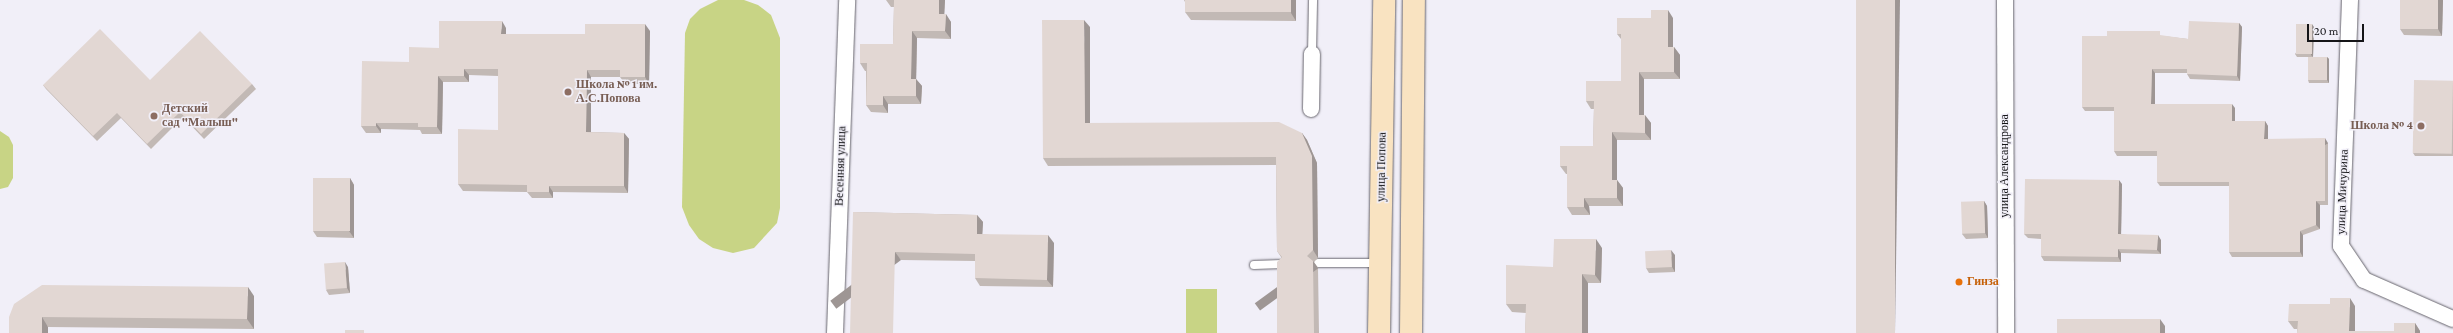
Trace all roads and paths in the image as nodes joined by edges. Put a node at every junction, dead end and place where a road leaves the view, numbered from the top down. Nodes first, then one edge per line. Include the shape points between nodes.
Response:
1 (847, 0) edge
2 (1313, 0) edge
3 (1384, 0) edge
4 (1414, 0) edge
5 (2005, 0) edge
6 (2350, 0) edge
7 (1312, 54) joint
8 (1311, 109) dead end
9 (1318, 263) dead end
10 (1380, 263) junction
11 (1282, 264) edge
12 (1254, 265) dead end
13 (2453, 319) edge
14 (835, 333) edge
15 (1379, 333) edge
16 (1411, 333) edge
17 (2006, 333) edge

1 - 14 street, Весенняя улица
2 - 7 lane
3 - 10 main road, улица Попова
4 - 16 main road
5 - 17 street, улица Александрова
6 - 13 street, улица Мичурина via 2341,246 2364,280
7 - 8 street
9 - 10 lane
10 - 15 main road, улица Попова
11 - 12 lane

